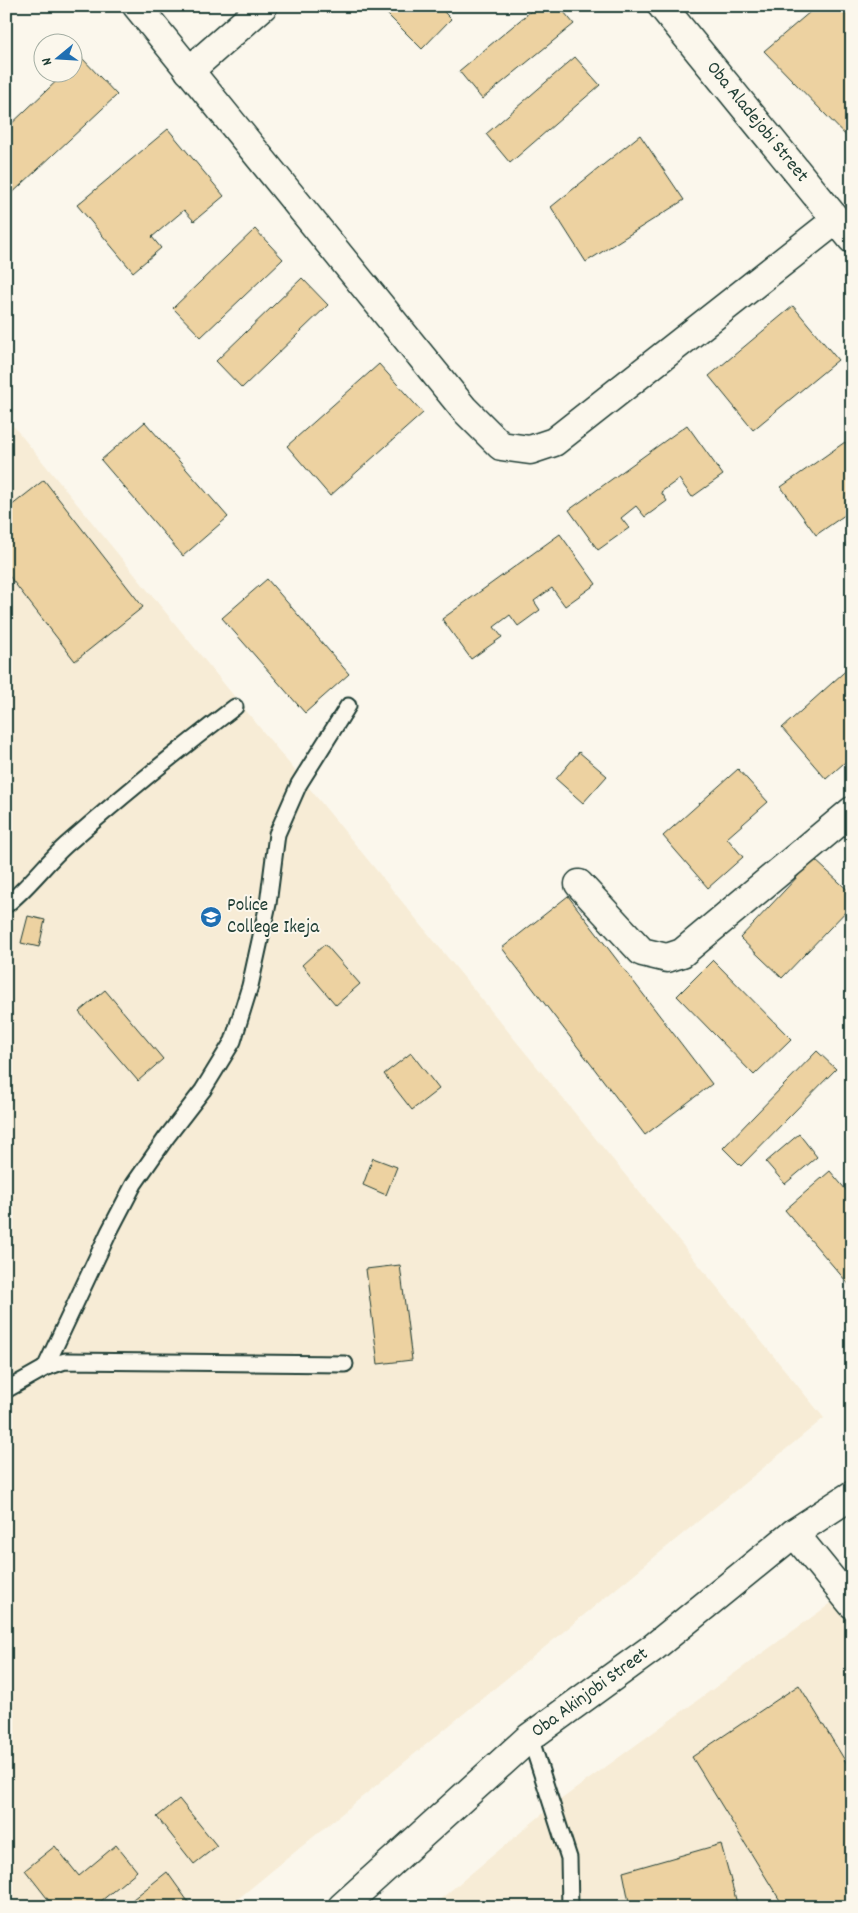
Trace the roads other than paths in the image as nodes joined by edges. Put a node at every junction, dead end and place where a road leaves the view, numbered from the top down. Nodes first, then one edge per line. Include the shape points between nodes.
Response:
1 (137, 6) edge
2 (263, 6) edge
3 (662, 6) edge
4 (189, 71) junction
5 (844, 229) edge
6 (348, 706) dead end
7 (235, 707) dead end
8 (852, 812) edge
9 (579, 884) dead end
10 (6, 905) edge
11 (345, 1364) dead end
12 (45, 1368) junction
13 (6, 1390) edge
14 (852, 1495) edge
15 (794, 1533) junction
16 (852, 1604) edge
17 (530, 1737) junction
18 (342, 1907) edge
19 (570, 1907) edge

1 - 4 street
2 - 4 street
3 - 5 street, Oba Aladejobi Street
4 - 5 street via 464,409 501,446 530,450 554,442
6 - 12 lane via 299,784 276,834 268,904 250,986 232,1041 203,1090 134,1184
7 - 10 lane via 174,752 64,847
8 - 9 street via 682,953 667,958 642,952
11 - 12 lane via 88,1360 65,1361
12 - 13 lane
14 - 15 street, Oba Akinjobi Street
15 - 16 street
15 - 17 street, Oba Akinjobi Street via 654,1647
17 - 18 street, Oba Akinjobi Street
17 - 19 lane via 568,1858

